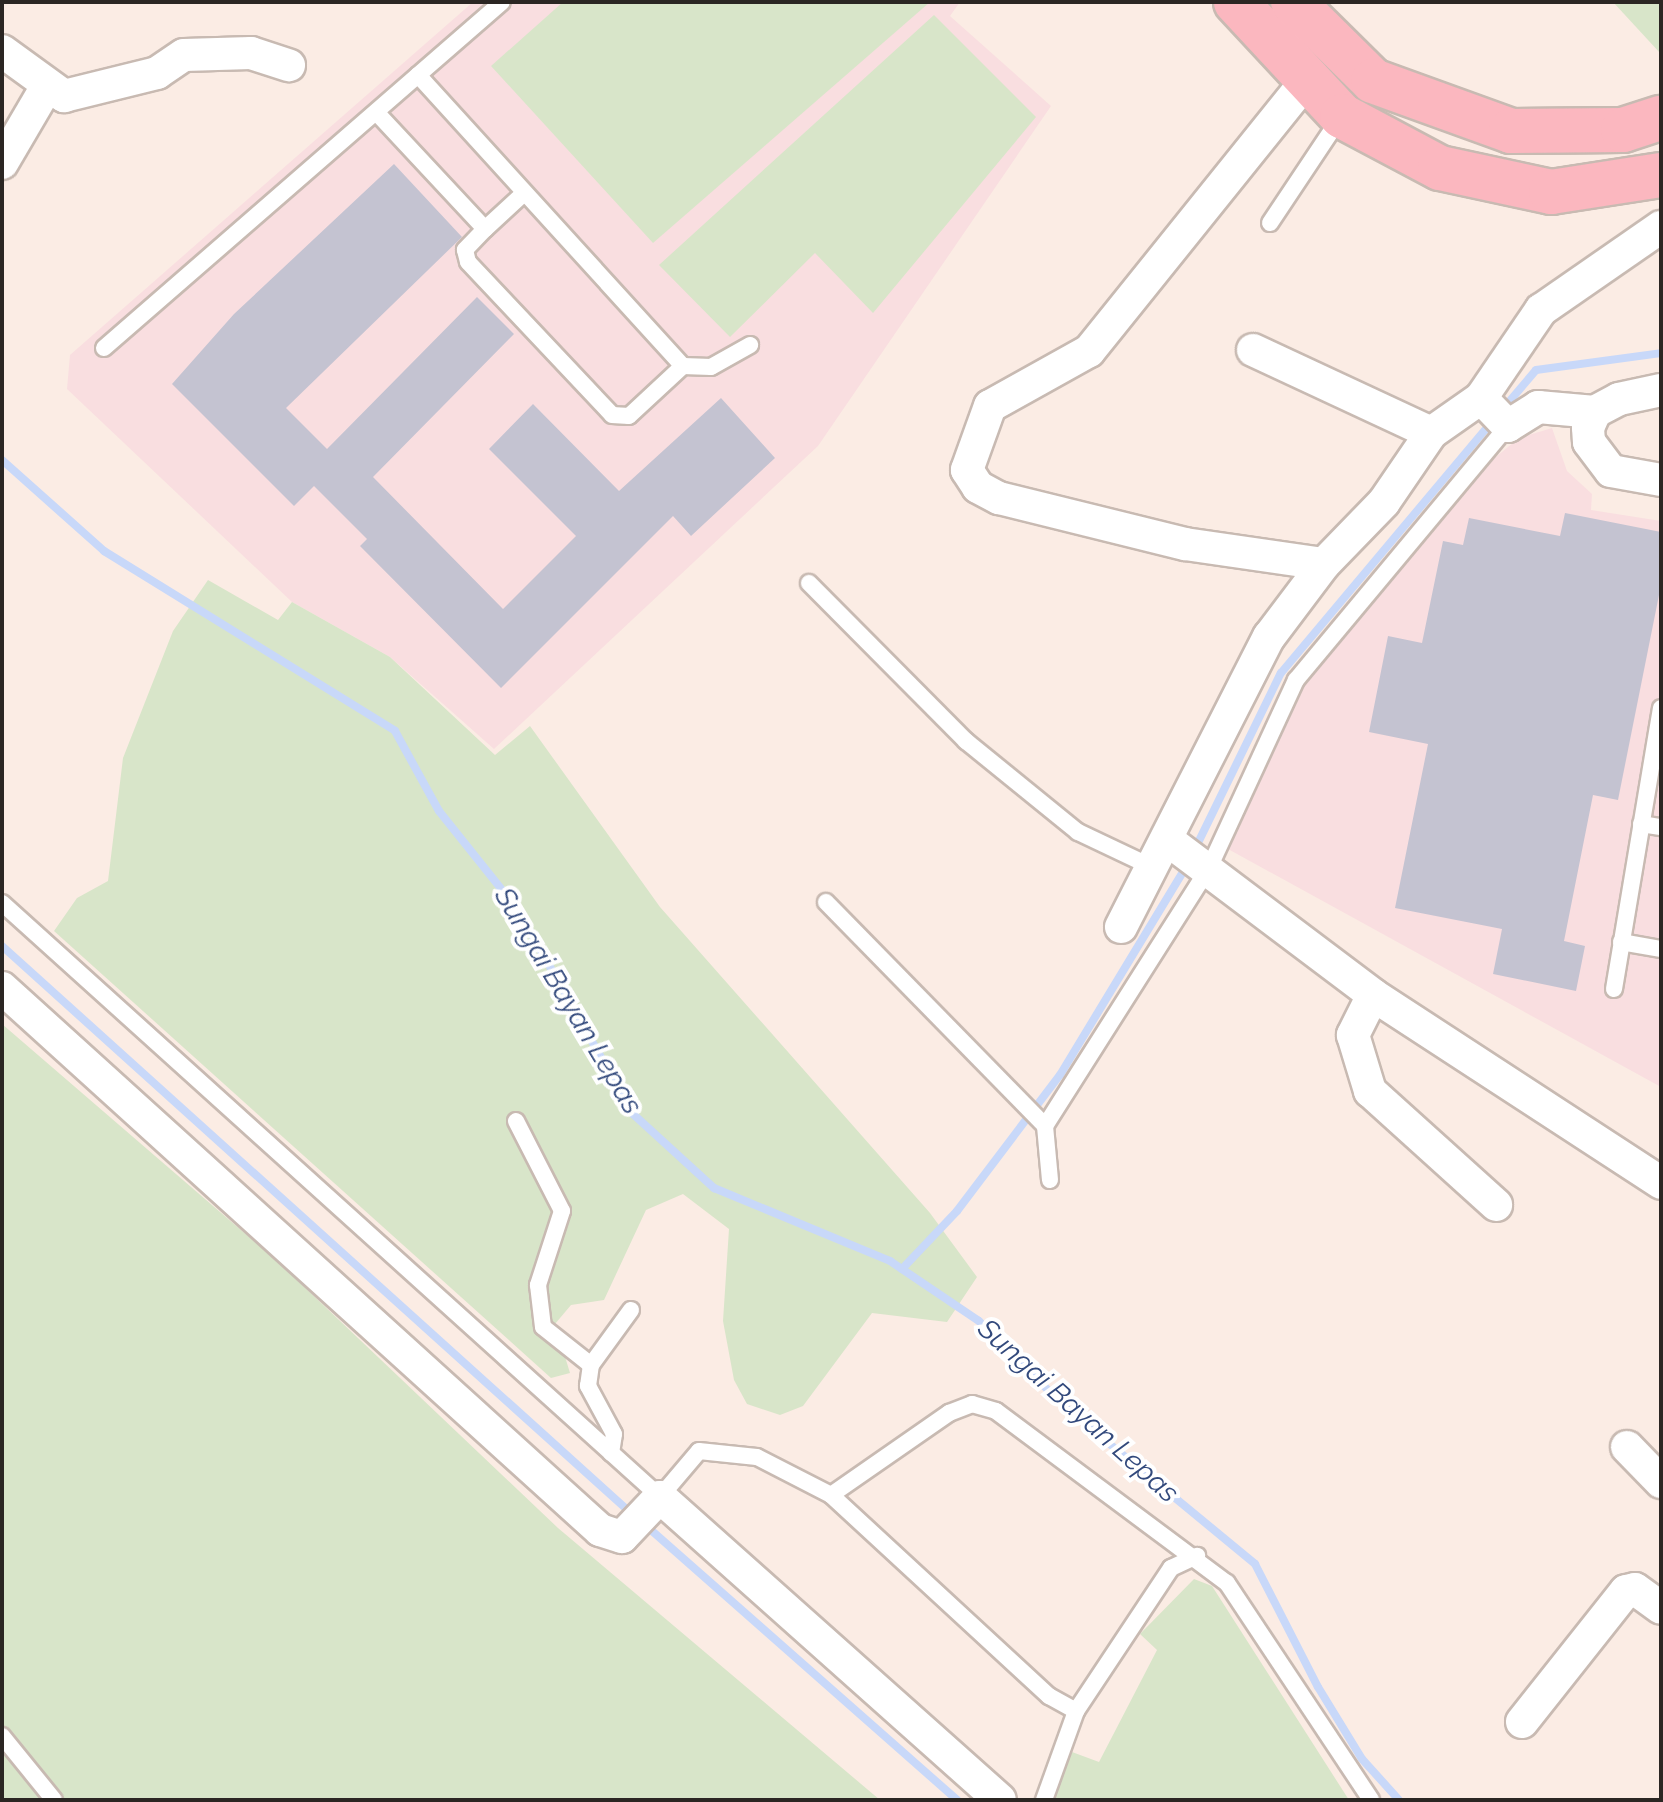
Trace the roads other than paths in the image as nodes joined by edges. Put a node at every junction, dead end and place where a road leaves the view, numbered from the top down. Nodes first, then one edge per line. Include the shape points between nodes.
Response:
1 (502, 2) edge
2 (1236, 2) edge
3 (1293, 2) edge
4 (2, 51) edge
5 (289, 65) dead end
6 (418, 75) junction
7 (1307, 80) junction
8 (46, 88) junction
9 (376, 112) junction
10 (1342, 116) junction
11 (1661, 118) edge
12 (2, 163) edge
13 (1661, 175) edge
14 (524, 193) junction
15 (1270, 223) dead end
16 (1661, 227) edge
17 (485, 229) junction
18 (750, 345) dead end
19 (104, 348) dead end
20 (1253, 350) dead end
21 (683, 366) junction
22 (1661, 390) edge
23 (1595, 412) junction
24 (1495, 413) junction
25 (1431, 433) junction
26 (1661, 480) edge
27 (1324, 564) junction
28 (809, 583) dead end
29 (1661, 708) edge
30 (1641, 824) junction
31 (1661, 827) edge
32 (1182, 856) junction
33 (826, 902) dead end
34 (2, 903) edge
35 (1121, 927) dead end
36 (1621, 942) junction
37 (1661, 949) edge
38 (2, 988) edge
39 (1614, 989) dead end
40 (1373, 995) junction
41 (1039, 1119) junction
42 (516, 1121) dead end
43 (1050, 1180) dead end
44 (1661, 1183) edge
45 (1496, 1205) dead end
46 (631, 1310) dead end
47 (591, 1365) junction
48 (1627, 1447) dead end
49 (611, 1453) junction
50 (1661, 1482) edge
51 (831, 1495) junction
52 (657, 1501) junction
53 (1197, 1556) junction
54 (1661, 1608) edge
55 (1076, 1711) junction
56 (1522, 1722) dead end
57 (2, 1736) edge
58 (54, 1800) edge
59 (1000, 1800) edge
60 (1044, 1800) edge
61 (1371, 1800) edge

1 - 6 lane
2 - 7 highway
3 - 11 highway via 1373,81 1511,131 1623,130
4 - 8 street
5 - 8 street via 251,53 184,55 120,86 64,96
6 - 9 lane
6 - 14 lane
7 - 10 highway
7 - 27 street via 1089,351 990,406 967,470 978,487 999,498 1185,544
8 - 12 street
9 - 17 lane
9 - 19 lane
10 - 13 highway via 1440,168 1551,192
10 - 15 lane
14 - 17 lane
14 - 21 lane
16 - 24 street via 1541,310
17 - 21 lane via 465,250 468,262 612,415 629,416
18 - 21 lane via 711,367
20 - 25 street
22 - 23 street
23 - 24 street via 1538,407
23 - 26 street via 1589,442 1599,459 1630,479
24 - 25 street
24 - 32 lane via 1296,680
25 - 27 street via 1384,502
27 - 32 street via 1269,637
28 - 32 lane via 966,741 1078,832
29 - 30 lane
30 - 31 lane
30 - 36 lane
32 - 35 street
32 - 40 street
32 - 41 lane
33 - 41 lane
34 - 49 lane
36 - 37 lane
36 - 39 lane
38 - 52 street via 600,1530 612,1537 628,1532
40 - 44 street
40 - 45 street via 1353,1035 1370,1091
41 - 43 lane
42 - 47 lane via 562,1211 538,1285 543,1327
46 - 47 lane
47 - 49 lane via 588,1386 614,1434
48 - 50 street
49 - 52 lane
51 - 52 lane via 757,1457 726,1450 699,1451
51 - 53 lane via 972,1404 996,1411
51 - 55 lane via 1049,1696
52 - 59 street
53 - 55 lane via 1171,1568
53 - 61 lane via 1227,1583
54 - 56 street via 1626,1591
55 - 60 lane
57 - 58 lane

